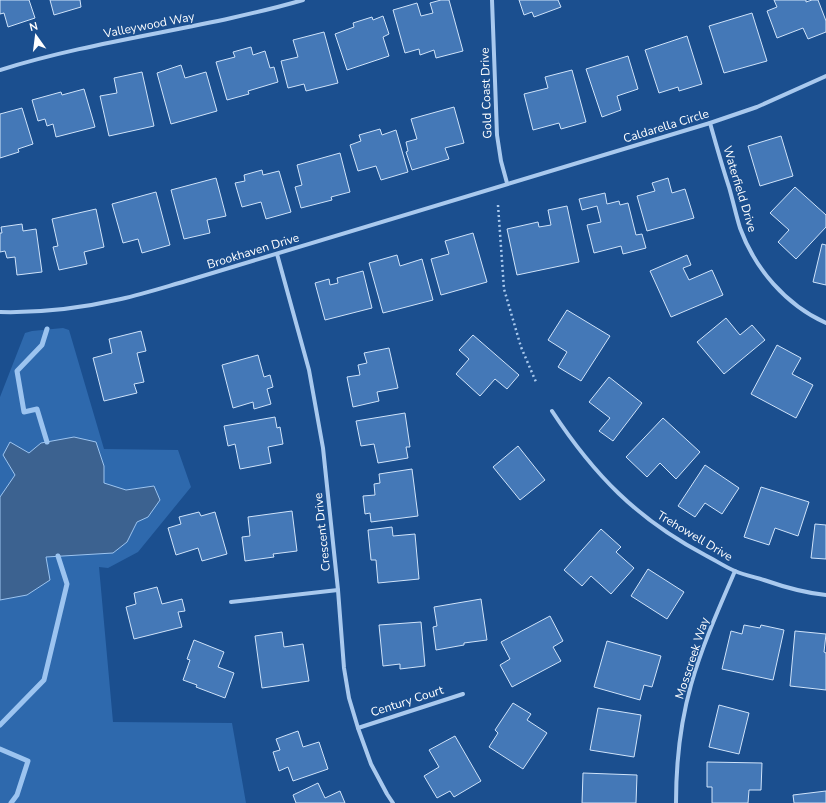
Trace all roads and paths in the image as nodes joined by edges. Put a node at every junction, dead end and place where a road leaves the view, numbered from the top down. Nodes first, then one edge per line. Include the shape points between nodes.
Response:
1 (303, 0) edge
2 (492, 0) edge
3 (0, 70) edge
4 (826, 76) edge
5 (710, 123) junction
6 (507, 183) junction
7 (498, 205) dead end
8 (277, 254) junction
9 (0, 312) edge
10 (826, 322) edge
11 (536, 382) dead end
12 (552, 410) dead end
13 (735, 571) junction
14 (338, 590) junction
15 (826, 595) edge
16 (231, 602) dead end
17 (463, 694) dead end
18 (358, 728) junction
19 (393, 803) edge
20 (676, 803) edge

1 - 3 street, Valleywood Way via 199,26 68,51
2 - 6 street, Gold Coast Drive via 497,135
4 - 5 street, Caldarella Circle
5 - 6 street, Caldarella Circle
5 - 10 street, Waterfield Drive via 741,228 763,272 780,292
6 - 8 street, Brookhaven Drive
7 - 11 path via 504,289 521,347
8 - 9 street, Brookhaven Drive via 122,299 71,308
8 - 14 street, Crescent Drive via 309,370 322,440
12 - 13 street, Trehowell Drive via 572,441 619,495 650,522 684,544
13 - 15 street, Trehowell Drive via 783,586
13 - 20 street, Mosscreek Way via 705,643 691,685 682,723 676,768
14 - 16 street
14 - 18 street, Crescent Drive via 344,668
17 - 18 street, Century Court
18 - 19 street, Crescent Drive via 371,764

